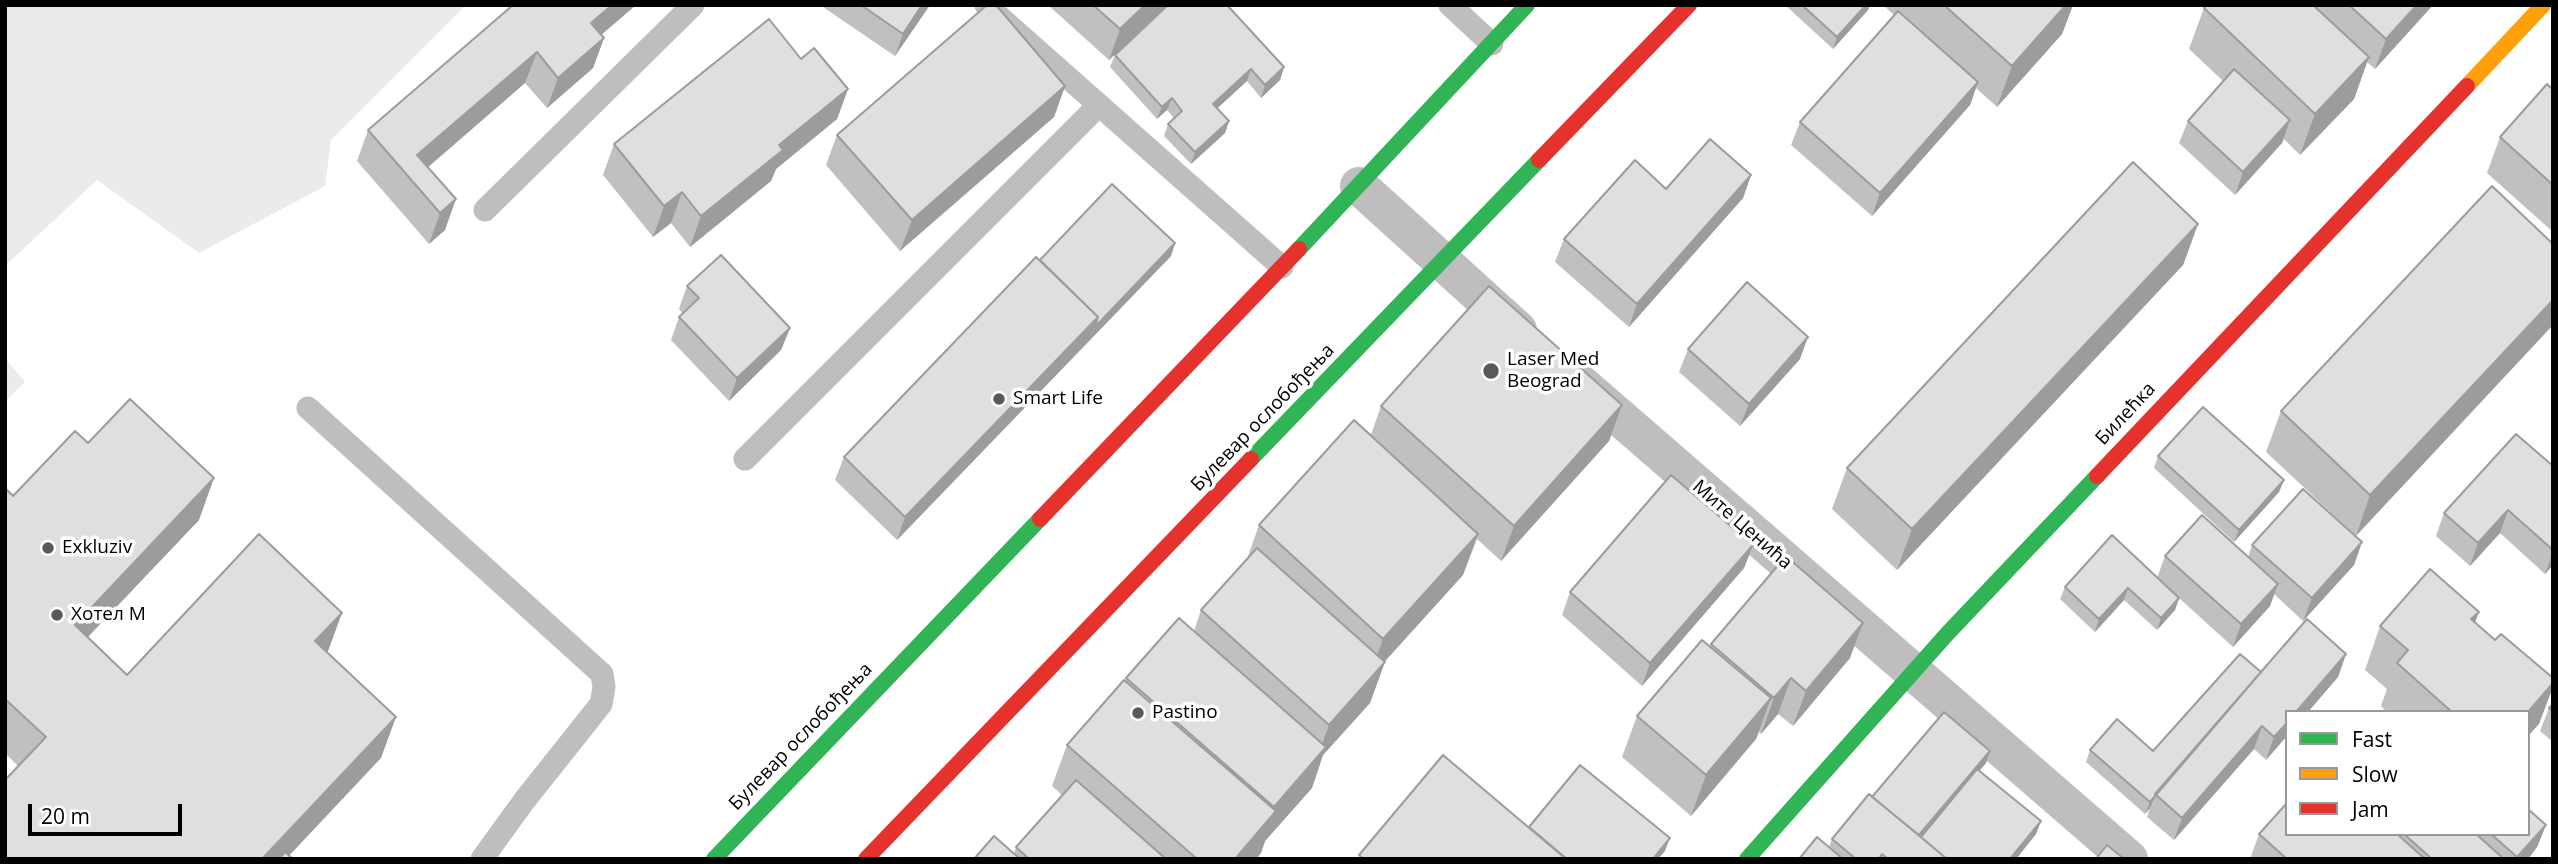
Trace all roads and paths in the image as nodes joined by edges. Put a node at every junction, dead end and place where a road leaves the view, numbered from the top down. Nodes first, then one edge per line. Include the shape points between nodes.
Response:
1 (692, 5) edge
2 (986, 5) edge
3 (1450, 5) edge
4 (1527, 5) edge
5 (1689, 5) edge
6 (2543, 5) edge
7 (1492, 44) junction
8 (1099, 105) junction
9 (1359, 186) junction
10 (485, 210) dead end
11 (1442, 262) junction
12 (1282, 267) junction
13 (308, 408) dead end
14 (745, 459) dead end
15 (1912, 673) junction
16 (482, 859) edge
17 (714, 859) edge
18 (866, 859) edge
19 (1747, 859) edge
20 (2129, 859) edge

1 - 10 lane
2 - 8 lane
3 - 7 lane
4 - 7 main road, Булевар ослобођења
5 - 11 main road, Булевар ослобођења
6 - 15 main road, Билећка
7 - 9 main road, Булевар ослобођења
8 - 12 lane
8 - 14 lane
9 - 11 street, Мите Ценића
9 - 12 main road, Булевар ослобођења
11 - 15 street, Мите Ценића
11 - 18 main road, Булевар ослобођења
12 - 17 main road, Булевар ослобођења
13 - 16 lane via 602,674 601,704
15 - 19 main road, Билећка
15 - 20 street, Мите Ценића

